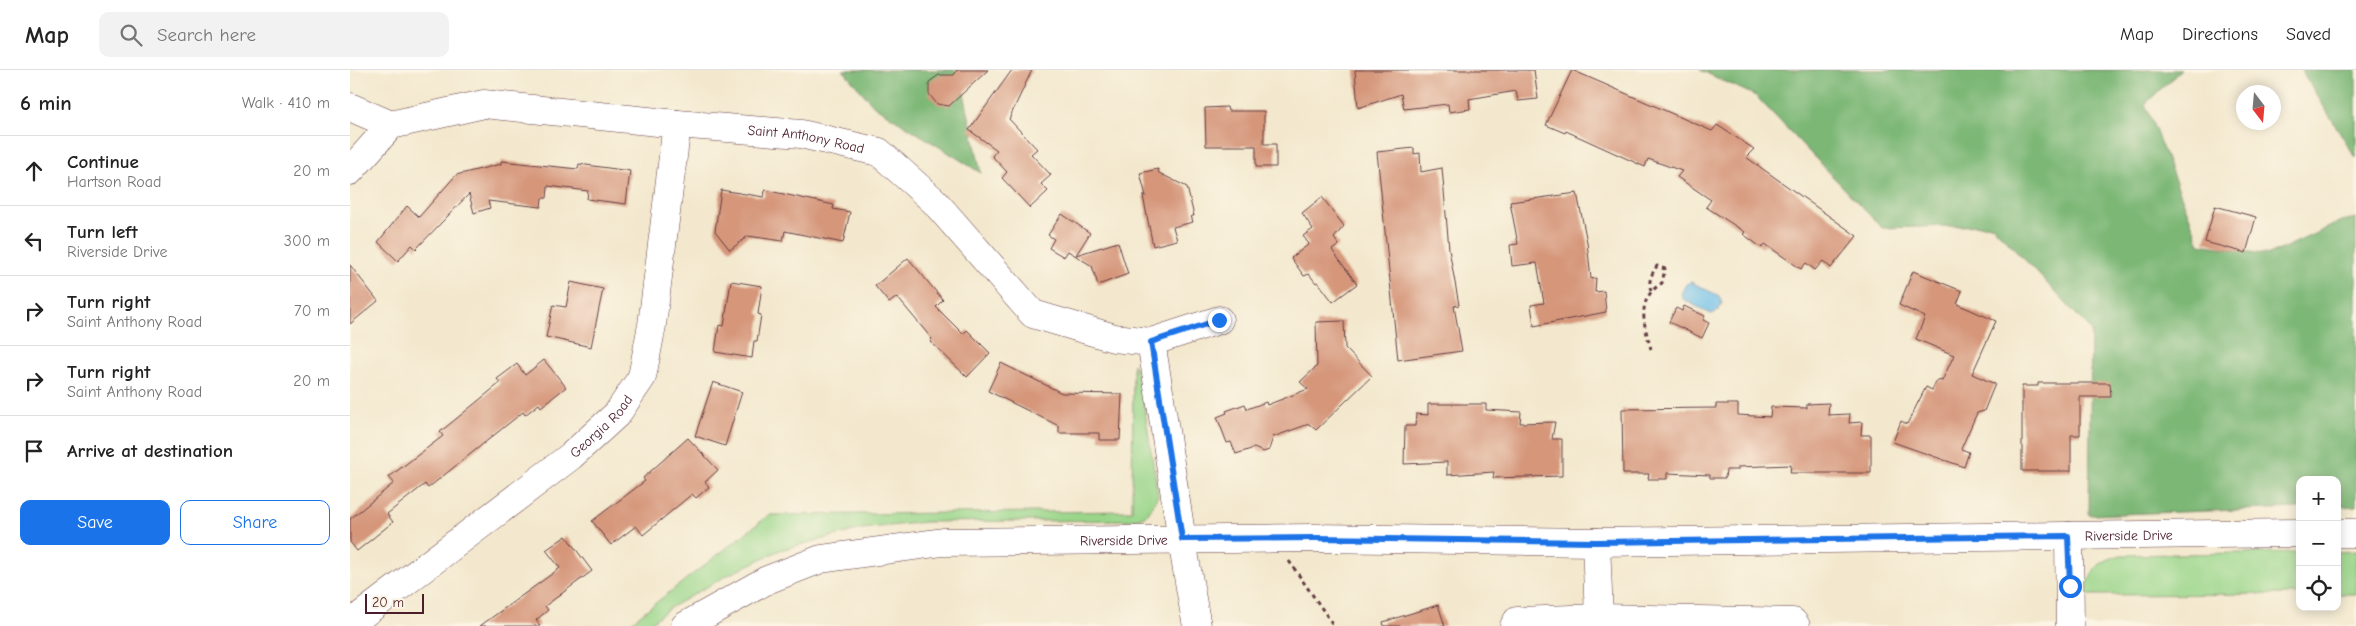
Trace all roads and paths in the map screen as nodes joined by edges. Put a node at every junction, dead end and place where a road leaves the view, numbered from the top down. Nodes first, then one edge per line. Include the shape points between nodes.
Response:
1 (350, 107) edge
2 (677, 124) junction
3 (390, 125) junction
4 (350, 171) edge
5 (1651, 291) junction
6 (1219, 320) dead end
7 (1151, 342) junction
8 (1651, 349) dead end
9 (2296, 533) edge
10 (2341, 533) edge
11 (2356, 533) edge
12 (2068, 536) junction
13 (1284, 538) junction
14 (1182, 539) junction
15 (1596, 542) junction
16 (1599, 618) junction
17 (350, 624) edge
18 (685, 626) edge
19 (1197, 626) edge
20 (1334, 626) edge
21 (1514, 626) edge
22 (1796, 626) edge
23 (2070, 626) edge

1 - 3 street
2 - 3 street, Saint Anthony Road via 484,104
2 - 7 street, Saint Anthony Road via 801,134 879,152 934,201 1033,314 1114,338
2 - 17 street, Georgia Road via 652,325 642,377 618,414 571,456
3 - 4 street
5 - 5 path via 1662,283 1665,269 1662,267 1657,266 1651,275
5 - 8 path via 1643,313
6 - 7 street, Saint Anthony Road
7 - 14 street
9 - 12 street, Riverside Drive
10 - 11 street
12 - 15 street, Riverside Drive
12 - 23 street
13 - 14 street, Riverside Drive
13 - 15 street, Riverside Drive
13 - 20 path via 1285,556
14 - 18 street, Riverside Drive via 943,542 821,559 767,580
14 - 19 street
15 - 16 street
16 - 21 street via 1518,621
16 - 22 street via 1793,622

